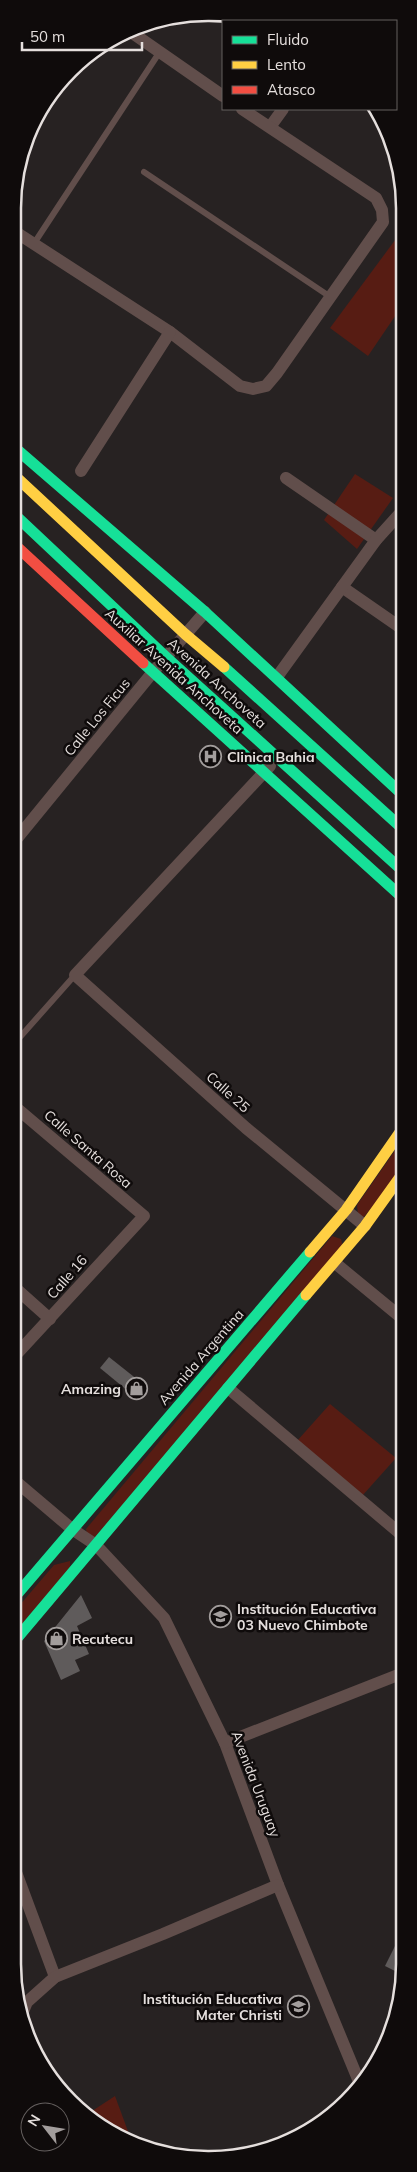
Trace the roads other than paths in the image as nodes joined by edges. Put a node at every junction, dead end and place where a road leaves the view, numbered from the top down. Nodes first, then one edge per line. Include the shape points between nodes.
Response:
1 (137, 36) edge
2 (159, 53) junction
3 (222, 95) edge
4 (244, 110) edge
5 (282, 110) edge
6 (270, 127) junction
7 (144, 172) dead end
8 (21, 236) edge
9 (33, 245) junction
10 (330, 296) junction
11 (170, 332) junction
12 (21, 453) edge
13 (81, 471) dead end
14 (286, 478) dead end
15 (21, 482) edge
16 (396, 518) edge
17 (21, 521) edge
18 (376, 540) junction
19 (21, 550) edge
20 (342, 587) junction
21 (206, 612) junction
22 (396, 624) edge
23 (185, 634) junction
24 (166, 657) junction
25 (153, 672) junction
26 (277, 677) junction
27 (278, 757) junction
28 (264, 773) junction
29 (396, 789) edge
30 (396, 823) edge
31 (21, 833) edge
32 (396, 865) edge
33 (396, 892) edge
34 (75, 975) junction
35 (21, 1036) edge
36 (21, 1112) edge
37 (396, 1138) edge
38 (396, 1182) edge
39 (346, 1210) junction
40 (144, 1216) joint
41 (365, 1226) junction
42 (335, 1263) junction
43 (21, 1293) edge
44 (396, 1313) edge
45 (50, 1319) junction
46 (21, 1350) edge
47 (228, 1388) junction
48 (21, 1486) edge
49 (72, 1529) junction
50 (396, 1530) edge
51 (96, 1546) junction
52 (21, 1590) edge
53 (21, 1634) edge
54 (396, 1676) edge
55 (225, 1743) junction
56 (278, 1885) junction
57 (21, 1886) edge
58 (54, 1977) junction
59 (26, 2004) edge
60 (357, 2077) edge

1 - 2 street
2 - 3 street
2 - 9 lane
4 - 6 street
5 - 6 street
6 - 10 street via 376,198 382,210 383,222
7 - 10 lane
8 - 9 street
9 - 11 street
10 - 11 street via 277,373 266,386 253,389 228,378
11 - 13 street
12 - 21 main road
14 - 18 street
15 - 23 main road, Avenida Anchoveta
16 - 18 street
17 - 24 main road, Avenida Anchoveta
18 - 20 street
19 - 25 main road, Auxiliar Avenida Anchoveta
20 - 22 street
20 - 26 street
21 - 23 street, Calle Los Ficus
21 - 26 main road
23 - 24 street, Calle Los Ficus
23 - 30 main road, Avenida Anchoveta
24 - 25 street, Calle Los Ficus
24 - 27 main road, Avenida Anchoveta
25 - 28 main road, Auxiliar Avenida Anchoveta
25 - 31 street, Calle Los Ficus
26 - 29 main road
27 - 28 street
27 - 32 main road, Avenida Anchoveta
28 - 33 main road, Auxiliar Avenida Anchoveta
28 - 34 street
34 - 35 lane
34 - 39 street, Calle 25 via 246,1128
36 - 40 street, Calle Santa Rosa
37 - 39 main road, Avenida Argentina
38 - 41 main road
39 - 41 street, Calle 25
39 - 49 main road, Avenida Argentina
40 - 45 street, Calle 16
41 - 42 main road
42 - 44 street
42 - 47 main road
43 - 45 street
45 - 46 street, Calle 16
47 - 50 street
47 - 51 main road
48 - 49 street, Avenida Uruguay
49 - 51 street, Avenida Uruguay
49 - 52 main road, Avenida Argentina
51 - 53 main road
51 - 55 street, Avenida Uruguay via 164,1618
54 - 55 street
55 - 56 street, Avenida Uruguay
56 - 58 street
56 - 60 street, Avenida Uruguay
57 - 58 street
58 - 59 street

